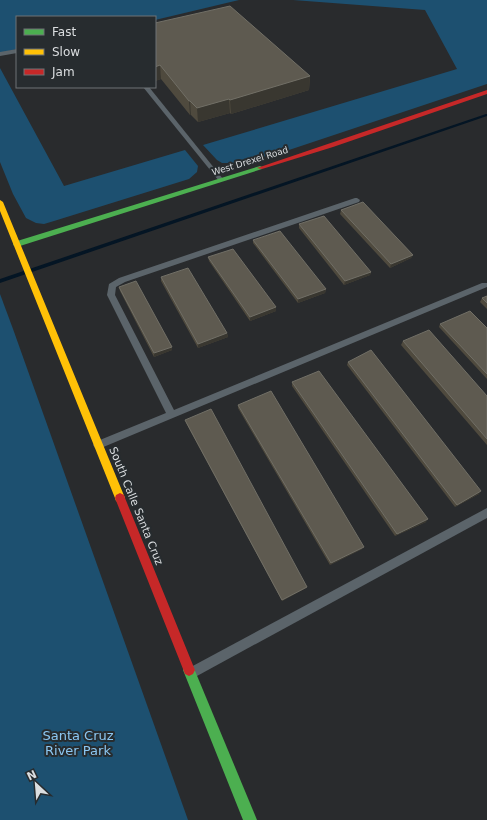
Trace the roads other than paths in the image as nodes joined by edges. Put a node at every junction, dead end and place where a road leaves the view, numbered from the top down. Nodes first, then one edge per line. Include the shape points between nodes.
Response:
1 (16, 50) edge
2 (0, 54) edge
3 (147, 88) edge
4 (487, 92) edge
5 (221, 180) junction
6 (356, 200) dead end
7 (0, 202) edge
8 (17, 244) junction
9 (485, 285) dead end
10 (172, 415) junction
11 (98, 445) junction
12 (487, 513) edge
13 (190, 673) junction
14 (250, 820) edge

1 - 2 lane
3 - 5 lane
4 - 5 street, West Drexel Road via 371,133
5 - 8 street, West Drexel Road
6 - 10 lane via 128,278 112,286 111,295
7 - 8 street, South Calle Santa Cruz
8 - 11 street, South Calle Santa Cruz
9 - 10 lane
10 - 11 lane
11 - 13 street, South Calle Santa Cruz
12 - 13 lane
13 - 14 street, South Calle Santa Cruz

